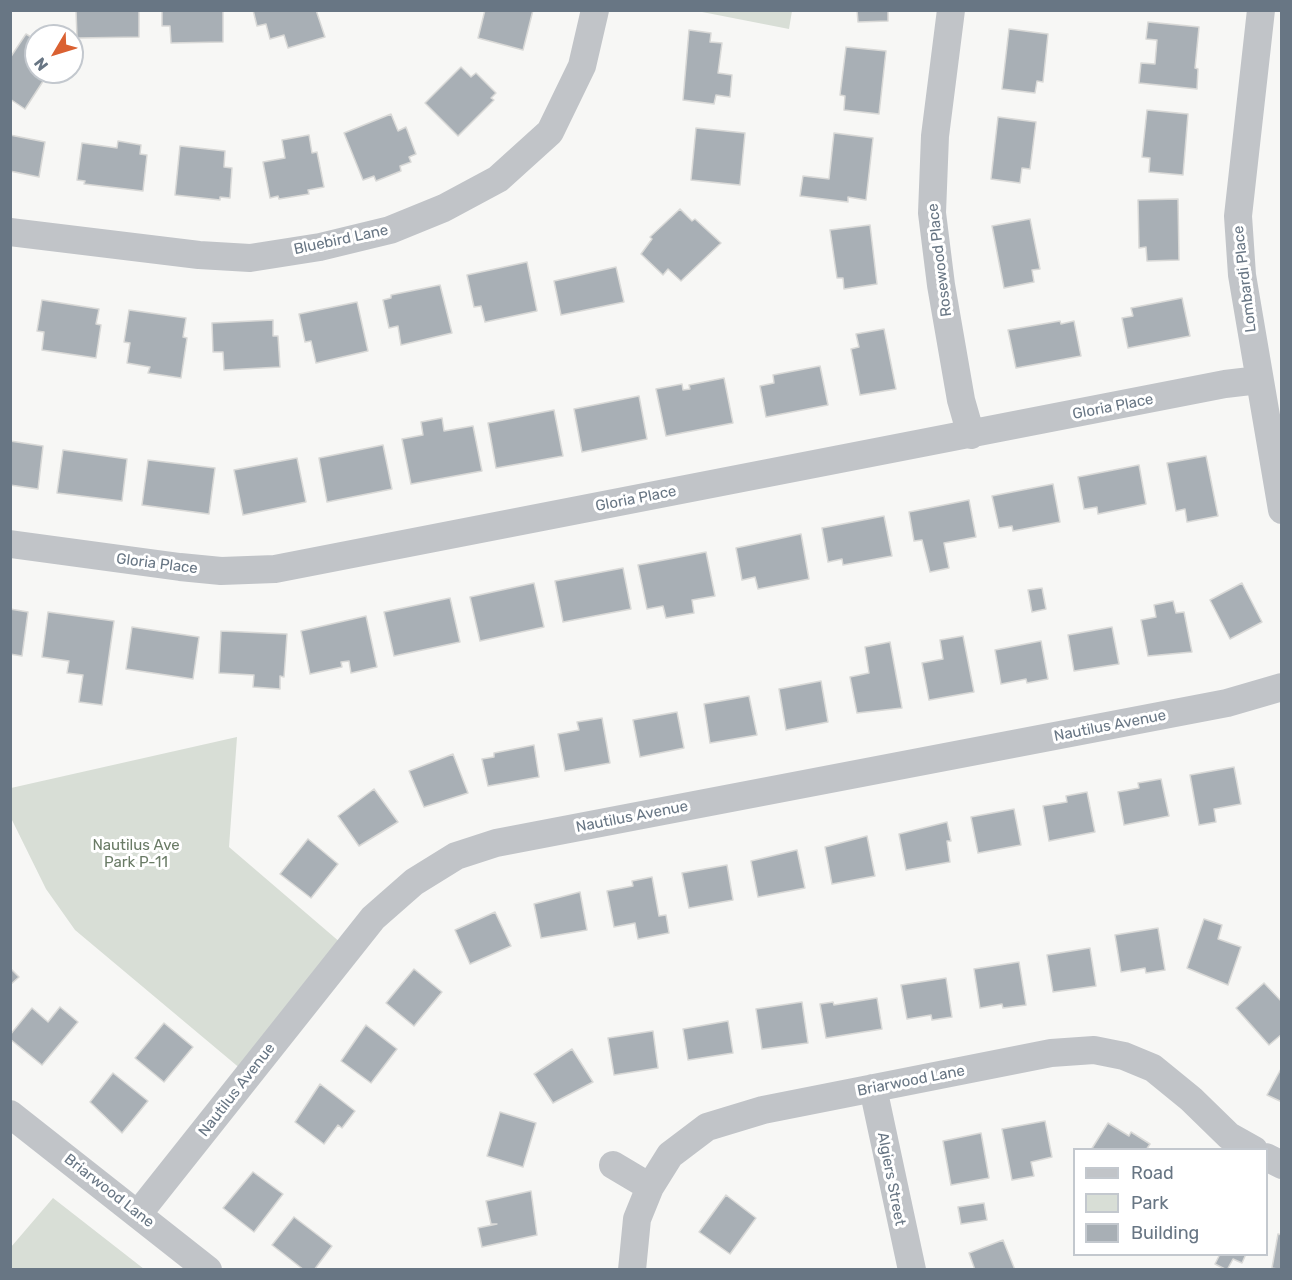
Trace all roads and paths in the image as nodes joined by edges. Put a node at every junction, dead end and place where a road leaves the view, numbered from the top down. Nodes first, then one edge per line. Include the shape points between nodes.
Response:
1 (596, 10) edge
2 (951, 10) edge
3 (1261, 10) edge
4 (10, 232) edge
5 (1259, 380) junction
6 (971, 435) junction
7 (1281, 510) edge
8 (10, 544) edge
9 (1281, 687) edge
10 (873, 1088) junction
11 (10, 1114) edge
12 (1252, 1148) edge
13 (613, 1165) dead end
14 (650, 1187) junction
15 (138, 1214) junction
16 (208, 1269) edge
17 (632, 1269) edge
18 (912, 1269) edge

1 - 4 street, Bluebird Lane via 582,66 550,132 498,179 444,208 390,230 250,258
2 - 6 street, Rosewood Place via 935,136 932,213 961,400
3 - 5 street, Lombardi Place via 1238,216 1242,275
5 - 6 street, Gloria Place
5 - 7 street, Lombardi Place
6 - 8 street, Gloria Place via 275,569 221,571
9 - 15 street, Nautilus Avenue via 1227,703 496,843 456,856 414,882 373,918
10 - 12 street, Briarwood Lane via 1051,1053 1095,1050 1153,1068 1229,1136
10 - 14 street, Briarwood Lane via 763,1110 707,1127 670,1155
10 - 18 street, Algiers Street
11 - 15 street, Briarwood Lane
13 - 14 street
14 - 17 street, Briarwood Lane via 637,1219
15 - 16 street, Briarwood Lane

